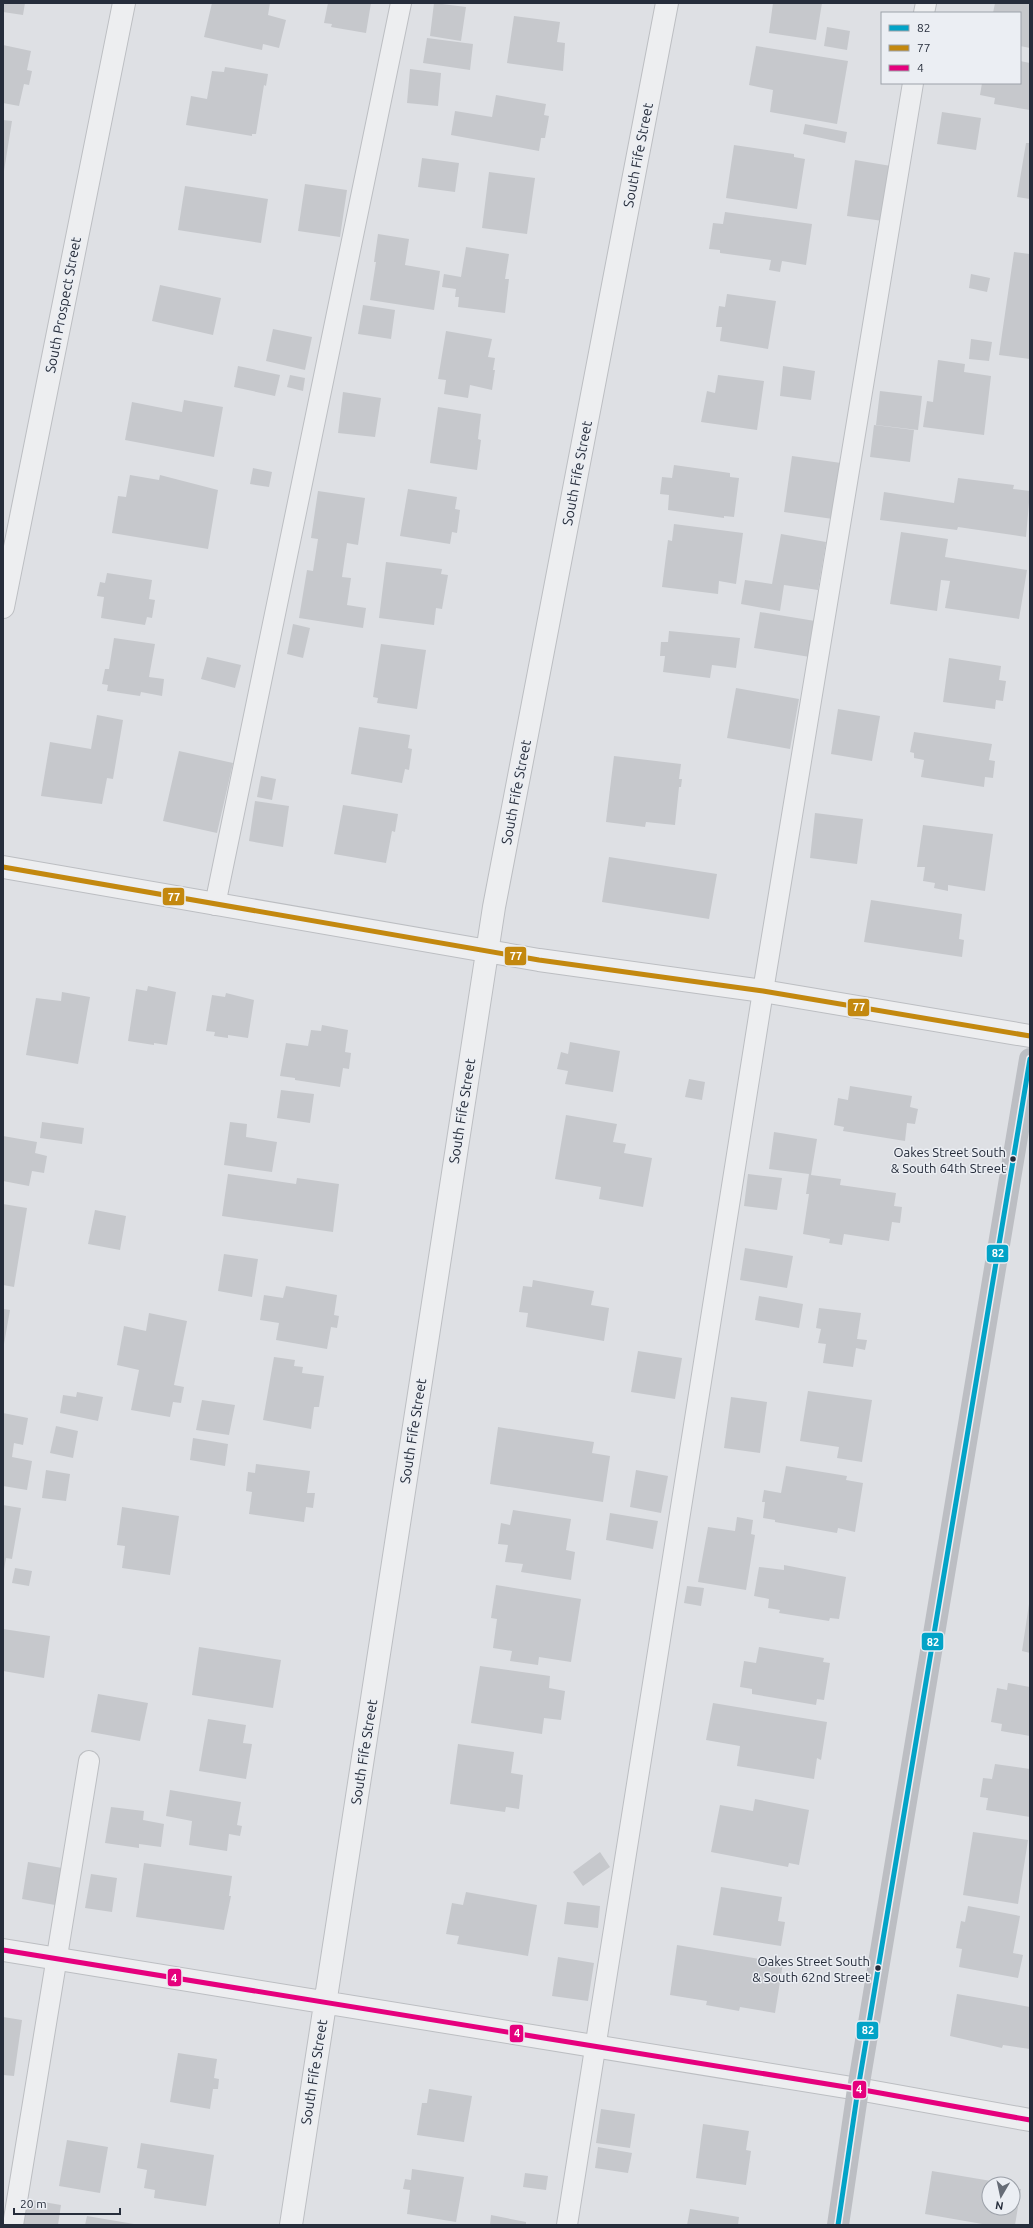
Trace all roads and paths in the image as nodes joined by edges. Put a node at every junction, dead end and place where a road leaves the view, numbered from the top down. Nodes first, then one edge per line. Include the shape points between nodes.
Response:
1 (124, 3) edge
2 (401, 3) edge
3 (667, 3) edge
4 (913, 84) edge
5 (3, 607) edge
6 (3, 867) edge
7 (215, 905) junction
8 (488, 950) junction
9 (763, 991) junction
10 (1030, 1036) edge
11 (1030, 1059) edge
12 (89, 1761) dead end
13 (3, 1950) edge
14 (57, 1959) junction
15 (325, 2002) junction
16 (594, 2046) junction
17 (858, 2089) junction
18 (1030, 2120) edge
19 (13, 2225) edge
20 (291, 2225) edge
21 (567, 2225) edge
22 (838, 2225) edge

1 - 5 street, South Prospect Street
2 - 7 lane
3 - 8 street, South Fife Street via 494,907
4 - 9 lane
6 - 7 street
7 - 8 street
8 - 9 street via 539,960
8 - 15 street, South Fife Street
9 - 10 street
9 - 16 lane
11 - 17 street
12 - 14 lane
13 - 14 street
14 - 15 street
14 - 19 lane
15 - 16 street
15 - 20 street, South Fife Street
16 - 17 street
16 - 21 lane
17 - 18 street
17 - 22 street

